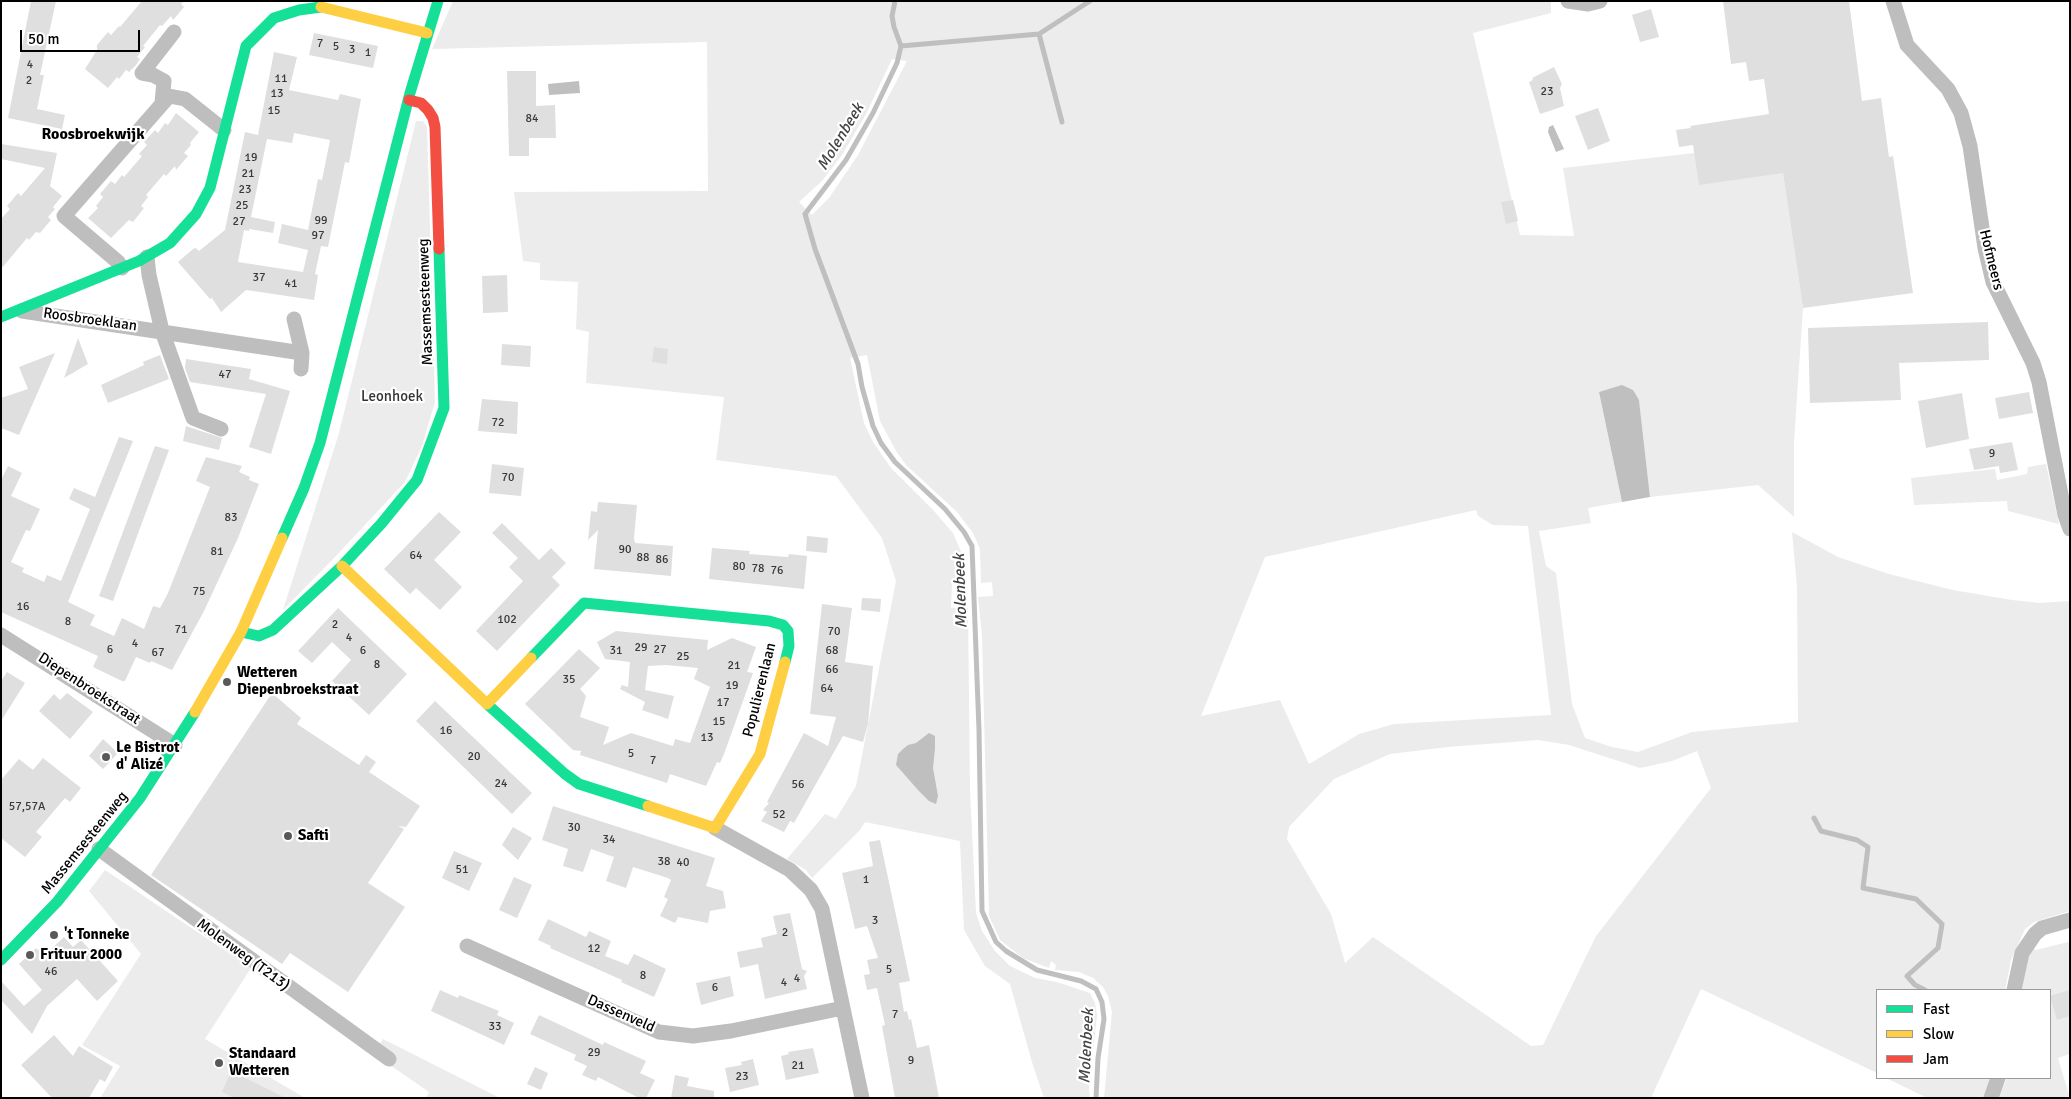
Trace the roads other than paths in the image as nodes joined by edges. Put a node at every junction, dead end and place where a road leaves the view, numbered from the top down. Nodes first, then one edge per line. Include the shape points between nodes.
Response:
1 (438, 1) edge
2 (1568, 1) edge
3 (1600, 1) edge
4 (1893, 1) edge
5 (305, 5) edge
6 (174, 32) dead end
7 (427, 33) junction
8 (409, 100) junction
9 (162, 103) junction
10 (224, 130) junction
11 (147, 257) junction
12 (122, 268) junction
13 (17, 310) junction
14 (1, 317) edge
15 (294, 320) dead end
16 (162, 331) junction
17 (302, 353) junction
18 (301, 369) dead end
19 (221, 429) dead end
20 (2070, 529) edge
21 (342, 566) junction
22 (241, 632) junction
23 (1, 635) edge
24 (487, 704) junction
25 (175, 745) junction
26 (715, 828) junction
27 (99, 850) junction
28 (2070, 920) edge
29 (467, 946) dead end
30 (1, 960) edge
31 (2014, 989) edge
32 (843, 1008) junction
33 (388, 1059) dead end
34 (1998, 1079) edge
35 (862, 1098) edge
36 (1991, 1098) edge

1 - 7 street, Massemsesteenweg
2 - 3 street via 1588,4
4 - 20 street, Hofmeers via 1907,45 1948,89 1961,113 1970,146 1993,282 2040,382
5 - 7 street, Roosbroeklaan
5 - 10 street, Roosbroeklaan via 274,18 246,46
6 - 9 street via 142,73 164,81
7 - 8 street, Massemsesteenweg
8 - 21 street, Massemsesteenweg via 421,103 428,110 435,127 444,408 417,480
8 - 22 street, Massemsesteenweg via 320,443 304,488
9 - 10 street via 169,96 185,99
9 - 12 street via 64,216
10 - 11 street, Roosbroeklaan via 210,188 196,214 170,243
11 - 12 street, Roosbroeklaan
11 - 16 street, Roosbroeklaan
12 - 13 street, Roosbroeklaan
13 - 14 street, Roosbroeklaan
13 - 16 street, Roosbroeklaan
15 - 17 street
16 - 17 street, Roosbroeklaan
16 - 19 street, Roosbroeklaan via 193,418
17 - 18 street
21 - 22 street, Massemsesteenweg via 273,630 259,636
21 - 24 street
22 - 25 street, Massemsesteenweg
23 - 25 street, Diepenbroekstraat
24 - 26 street via 579,784
24 - 26 street, Populierenlaan via 584,603 783,625 788,631 789,646 760,754
25 - 27 street, Massemsesteenweg via 140,798
26 - 32 street via 790,870 811,890 822,909
27 - 30 street, Massemsesteenweg via 57,902
27 - 33 street, Molenweg (T213)
28 - 31 street via 2042,928 2035,934 2022,953
29 - 32 street, Dassenveld via 659,1032 693,1036
32 - 35 street
34 - 36 street

